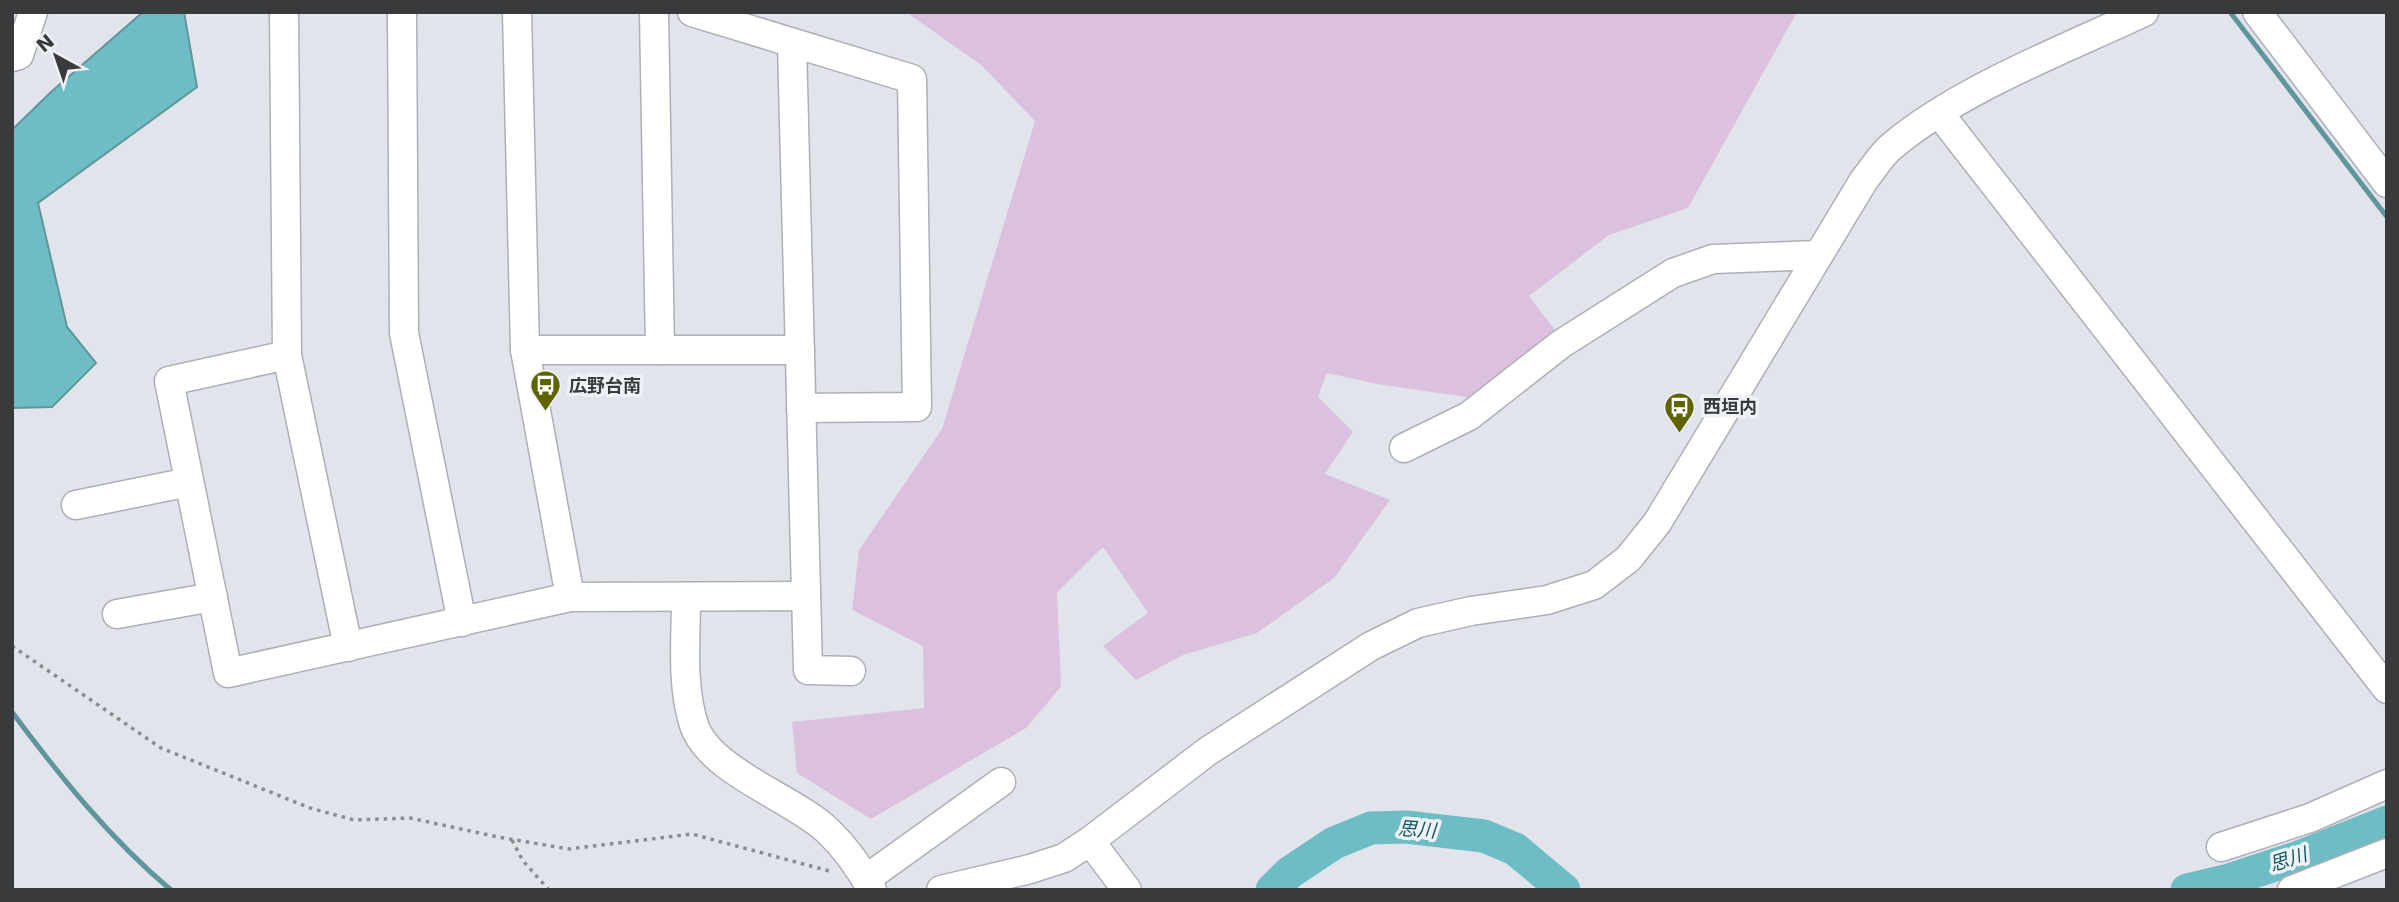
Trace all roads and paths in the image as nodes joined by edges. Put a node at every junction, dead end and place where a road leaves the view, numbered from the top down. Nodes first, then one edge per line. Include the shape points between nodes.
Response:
1 (33, 12) edge
2 (284, 12) edge
3 (402, 12) edge
4 (517, 12) edge
5 (654, 12) edge
6 (692, 12) edge
7 (2144, 12) edge
8 (2257, 12) edge
9 (792, 44) junction
10 (12, 57) edge
11 (1939, 113) junction
12 (2387, 183) edge
13 (1818, 255) junction
14 (525, 350) junction
15 (660, 350) junction
16 (800, 350) junction
17 (287, 355) junction
18 (801, 408) junction
19 (1404, 448) dead end
20 (189, 482) junction
21 (76, 505) dead end
22 (806, 596) junction
23 (213, 597) junction
24 (570, 597) junction
25 (685, 597) junction
26 (117, 614) dead end
27 (463, 621) junction
28 (12, 646) edge
29 (348, 647) junction
30 (851, 671) dead end
31 (2387, 689) edge
32 (1000, 782) dead end
33 (2387, 784) edge
34 (512, 840) junction
35 (1090, 841) junction
36 (2221, 847) dead end
37 (2387, 853) edge
38 (869, 884) edge
39 (549, 890) edge
40 (941, 890) edge
41 (1127, 890) edge
42 (2292, 890) edge

1 - 10 street via 19,55
2 - 17 street
3 - 27 street via 404,333
4 - 14 street
5 - 15 street
6 - 9 street
7 - 11 street via 1981,88
8 - 12 street
9 - 16 street
9 - 18 street via 912,79 917,407
11 - 13 street via 1890,148 1864,180
11 - 31 street
13 - 19 street via 1713,259 1673,273 1561,344 1469,416
13 - 35 street via 1657,523 1628,559 1594,585 1547,600 1418,623 1371,646 1208,751
14 - 15 street
14 - 24 street
15 - 16 street
16 - 18 street
17 - 20 street via 169,381
17 - 29 street
18 - 22 street
20 - 21 street
20 - 23 street
22 - 25 street
22 - 30 street via 808,670
23 - 26 street
23 - 29 street via 228,673
24 - 25 street
24 - 27 street
25 - 38 street via 687,692 695,728 716,757 826,828
27 - 29 street
28 - 34 path via 161,748 310,808 354,820 410,818
32 - 38 street
33 - 36 street via 2310,818
34 - 38 path via 569,849 692,834
34 - 39 path via 523,861
35 - 40 street via 1041,866
35 - 41 street
37 - 42 street

